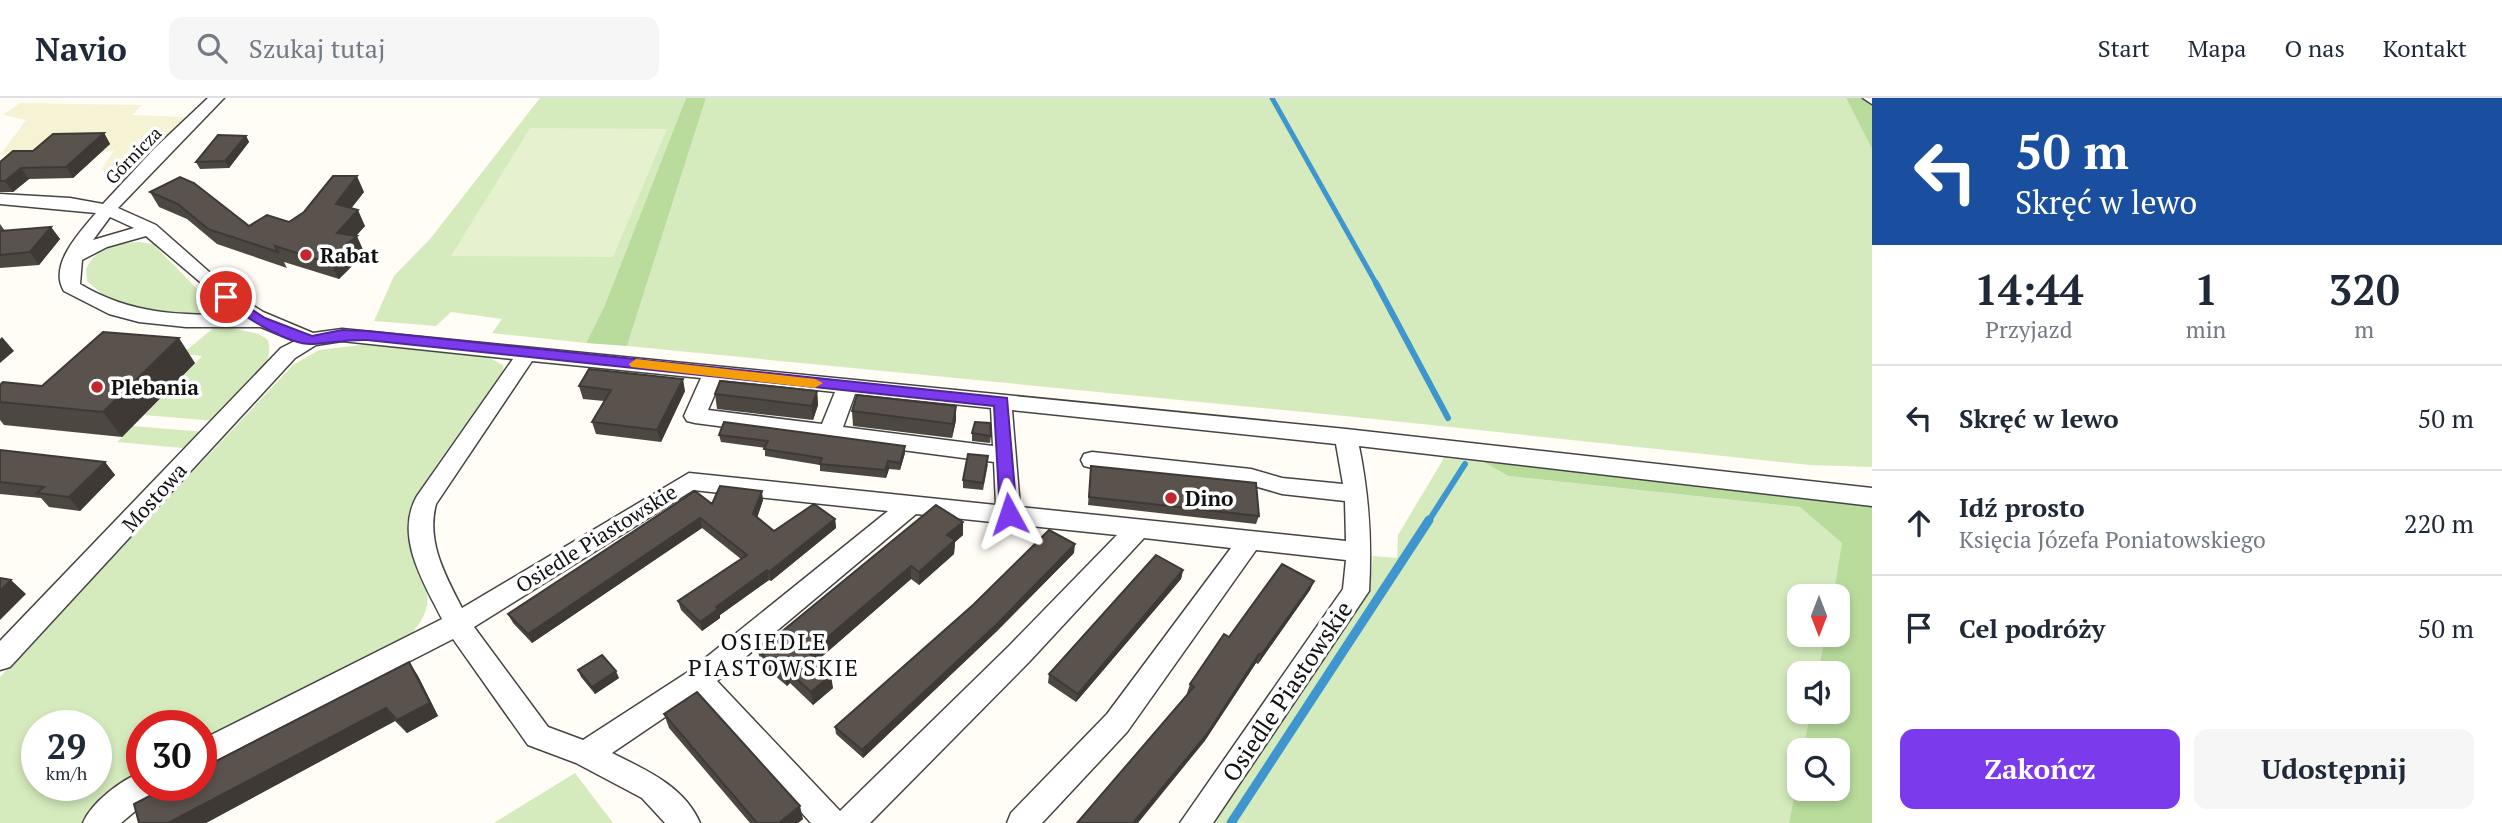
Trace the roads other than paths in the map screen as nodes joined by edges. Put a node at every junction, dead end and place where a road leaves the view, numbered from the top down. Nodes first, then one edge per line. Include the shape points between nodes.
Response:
1 (217, 98) edge
2 (0, 199) edge
3 (108, 210) junction
4 (150, 229) junction
5 (72, 258) junction
6 (260, 321) junction
7 (311, 340) junction
8 (527, 353) junction
9 (714, 372) junction
10 (847, 387) junction
11 (1001, 402) junction
12 (830, 433) junction
13 (1346, 437) junction
14 (1004, 455) junction
15 (1092, 460) dead end
16 (1357, 494) junction
17 (1872, 497) edge
18 (911, 505) junction
19 (1009, 514) junction
20 (1139, 528) junction
21 (1250, 540) junction
22 (1360, 552) junction
23 (457, 624) junction
24 (0, 659) edge
25 (698, 680) junction
26 (217, 747) edge
27 (586, 754) junction
28 (126, 799) edge
29 (97, 823) edge
30 (685, 823) edge
31 (831, 823) edge
32 (849, 823) edge
33 (1022, 823) edge
34 (1195, 823) edge

1 - 3 street, Górnicza
2 - 3 street
3 - 4 street
3 - 5 street, Górnicza
4 - 5 street via 101,243
4 - 6 street
5 - 6 street via 71,288 94,303 165,322
6 - 7 street
7 - 8 street via 367,336
7 - 24 street, Mostowa via 275,365
8 - 9 street
8 - 23 street via 435,483 420,519 431,572
9 - 10 street
9 - 12 street via 695,416
10 - 11 street
10 - 12 street
11 - 13 street
11 - 14 street
12 - 14 street
13 - 16 street, Osiedle Piastowskie
13 - 17 street
14 - 19 street
15 - 16 street
16 - 22 street, Osiedle Piastowskie
18 - 19 street, Osiedle Piastowskie
18 - 23 street, Osiedle Piastowskie via 689,481
18 - 25 street
19 - 20 street, Osiedle Piastowskie
20 - 21 street, Osiedle Piastowskie
20 - 32 street
21 - 22 street, Osiedle Piastowskie
21 - 33 street via 1117,723
22 - 34 street, Osiedle Piastowskie via 1356,591
23 - 26 street, Osiedle Piastowskie
23 - 27 street via 538,736
25 - 27 street
25 - 31 street
27 - 30 street via 653,788
28 - 29 street

